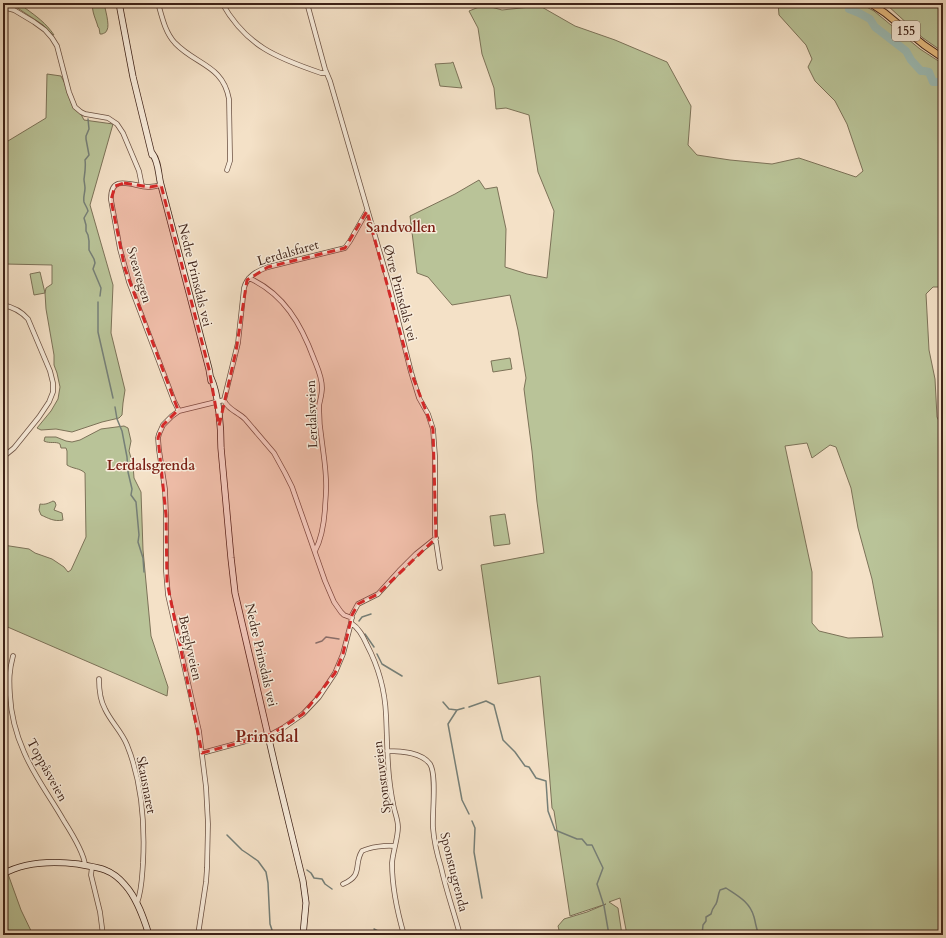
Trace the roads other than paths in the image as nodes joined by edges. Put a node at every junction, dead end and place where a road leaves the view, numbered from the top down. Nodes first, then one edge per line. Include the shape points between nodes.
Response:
1 (119, 3) edge
2 (158, 3) edge
3 (222, 3) edge
4 (307, 3) edge
5 (870, 3) edge
6 (3, 7) edge
7 (943, 58) edge
8 (326, 73) junction
9 (227, 170) dead end
10 (161, 184) junction
11 (142, 186) junction
12 (367, 211) junction
13 (249, 278) junction
14 (3, 304) edge
15 (224, 400) junction
16 (215, 402) junction
17 (179, 411) junction
18 (3, 457) edge
19 (436, 538) junction
20 (315, 550) junction
21 (440, 568) dead end
22 (351, 620) junction
23 (13, 656) dead end
24 (99, 679) dead end
25 (268, 736) junction
26 (387, 751) junction
27 (202, 753) junction
28 (394, 846) junction
29 (84, 865) junction
30 (92, 867) junction
31 (3, 874) edge
32 (343, 884) dead end
33 (137, 902) junction
34 (103, 935) edge
35 (149, 935) edge
36 (198, 935) edge
37 (303, 935) edge
38 (404, 935) edge
39 (460, 935) edge

1 - 10 main road, Nedre Prinsdals vei via 133,77
2 - 9 street via 168,33 176,43 216,72 223,81 229,99 230,155
3 - 8 street via 244,33 260,47 286,61
4 - 8 street, Øvre Prinsdals vei
5 - 7 main road, 155
6 - 11 street via 14,10 34,22 52,38 57,46 68,92 75,107 85,114 108,118 117,124 139,171
8 - 12 street, Øvre Prinsdals vei
10 - 11 street, Sveavegen
10 - 16 main road, Nedre Prinsdals vei via 214,385
11 - 17 street, Sveavegen via 126,182 118,184 112,190 111,200 129,282
12 - 13 street, Lerdalsfaret via 345,248 258,270
12 - 19 street, Øvre Prinsdals vei via 391,291 411,372 433,429
13 - 15 street, Lerdalsfaret via 244,288 238,344
13 - 20 street, Lerdalsveien via 264,286 288,308 310,346 321,376 322,398 319,417 326,492 323,525
14 - 18 street via 17,309 28,319 50,371 53,388 45,409 14,448
15 - 16 street
15 - 20 street, Sponstuveien via 226,406 241,415 274,453 292,487
16 - 17 street, Berglyveien
16 - 25 main road, Nedre Prinsdals vei via 221,436 235,590
17 - 27 street, Berglyveien via 163,425 158,438 165,489 167,582
19 - 21 street, Øvre Prinsdals vei
19 - 22 street via 416,554 378,594 358,604
20 - 22 street, Sponstuveien via 335,606
22 - 25 street via 340,663 324,691 303,714
22 - 26 street, Sponstuveien via 372,655 382,687
23 - 29 street, Toppåsveien via 9,677 11,708 16,729 24,752 67,825 84,858
24 - 33 street, Skausnaret via 104,708 127,745 140,797 144,852 140,896
25 - 27 street
25 - 37 main road, Nedre Prinsdals vei via 304,886 306,903
26 - 28 street, Sponstuveien via 391,796 398,825
26 - 39 street, Sponstugrenda via 416,755 432,768 434,838
27 - 36 street, Berglyveien via 207,797 208,854
28 - 32 street via 362,851 356,873
28 - 38 street, Sponstuveien via 393,883
29 - 30 main road
29 - 31 main road via 39,863
30 - 33 main road via 116,877
30 - 34 street via 91,875
33 - 35 main road

